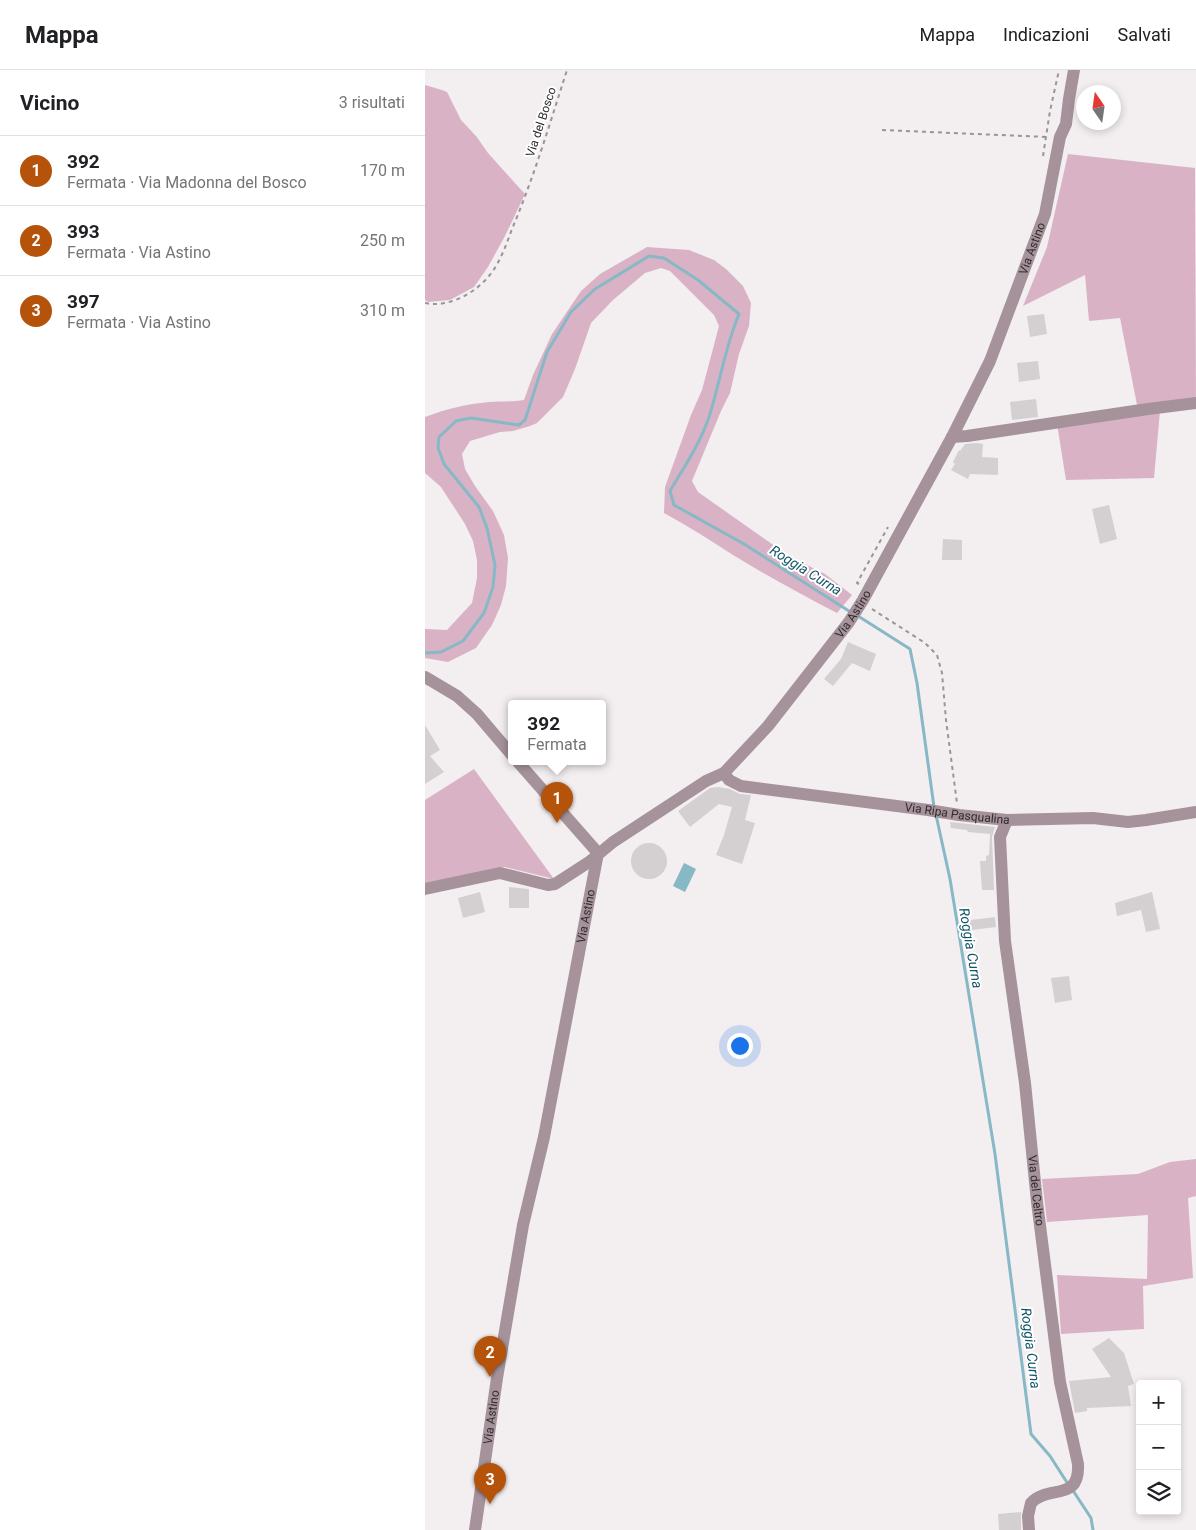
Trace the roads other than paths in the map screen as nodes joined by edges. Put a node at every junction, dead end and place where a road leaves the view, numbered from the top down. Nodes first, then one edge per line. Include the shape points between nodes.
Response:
1 (1074, 70) edge
2 (1196, 403) edge
3 (952, 436) junction
4 (425, 677) edge
5 (508, 750) edge
6 (521, 765) edge
7 (724, 773) junction
8 (1196, 812) edge
9 (1007, 820) junction
10 (598, 853) junction
11 (425, 889) edge
12 (475, 1530) edge
13 (1029, 1530) edge

1 - 3 street, Via Astino via 1069,99 1060,115 1060,138 1045,214 990,361
2 - 3 street
3 - 7 street, Via Astino via 849,622 767,726
4 - 5 street via 464,702
6 - 10 street
7 - 9 street, Via Ripa Pasqualina via 729,780 741,786
7 - 10 street, Via Astino via 706,781
8 - 9 street, Via Ripa Pasqualina via 1128,822 1093,818
9 - 13 street, Via del Celtro via 1000,837 1005,941 1025,1082 1057,1363 1078,1464 1072,1485 1031,1502
10 - 11 street via 551,885 499,873
10 - 12 street, Via Astino via 544,1137 523,1225

